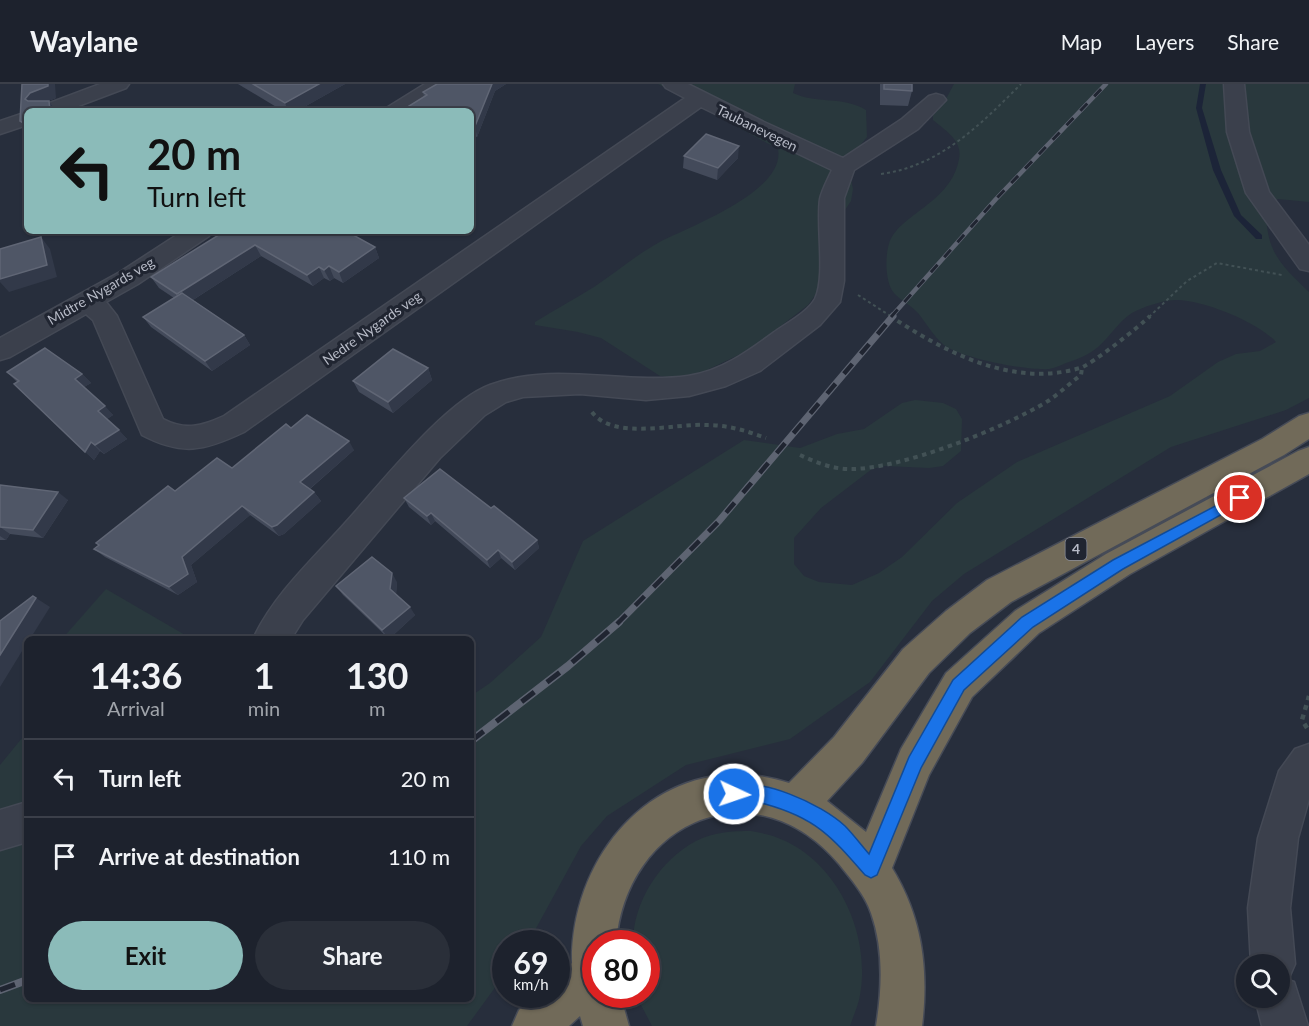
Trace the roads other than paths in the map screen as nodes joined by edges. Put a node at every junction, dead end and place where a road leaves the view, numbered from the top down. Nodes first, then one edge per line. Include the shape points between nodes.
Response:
1 (119, 84) edge
2 (439, 84) edge
3 (673, 84) edge
4 (1234, 84) edge
5 (698, 99) junction
6 (936, 100) dead end
7 (54, 108) edge
8 (400, 108) edge
9 (24, 119) edge
10 (0, 128) edge
11 (844, 166) junction
12 (195, 234) edge
13 (1309, 262) edge
14 (89, 301) junction
15 (0, 350) edge
16 (1309, 424) edge
17 (1309, 459) edge
18 (273, 636) edge
19 (1309, 763) edge
20 (797, 804) junction
21 (24, 823) edge
22 (0, 830) edge
23 (871, 869) junction
24 (596, 930) edge
25 (1272, 954) edge
26 (582, 994) edge
27 (602, 1008) edge
28 (1280, 1008) edge
29 (535, 1026) edge
30 (606, 1026) edge
31 (899, 1026) edge
32 (1285, 1026) edge

1 - 7 street
2 - 8 street
3 - 5 street, Taubanevegen
4 - 13 street via 1238,132 1258,193
5 - 11 street, Taubanevegen
5 - 14 street, Nedre Nygards veg via 234,424 207,437 189,441 152,426 104,316
6 - 11 street via 910,124
9 - 10 street
11 - 18 street via 832,198 827,302 812,319 750,364 689,387 646,389 580,384 523,387 498,393 475,407 429,450 291,609
12 - 14 street, Midtre Nygards veg
14 - 15 street, Midtre Nygards veg
16 - 20 highway, 4 via 1273,447 999,591 916,661 848,750
17 - 23 highway, 4 via 1118,564 1028,622 958,685 915,763
19 - 25 street via 1293,785 1278,838 1269,908
20 - 23 highway via 838,830
20 - 24 highway via 755,793 713,794 673,808 639,836 612,873
21 - 22 street
23 - 31 highway via 897,928 903,960 904,995
26 - 29 highway
27 - 30 highway
28 - 32 street

